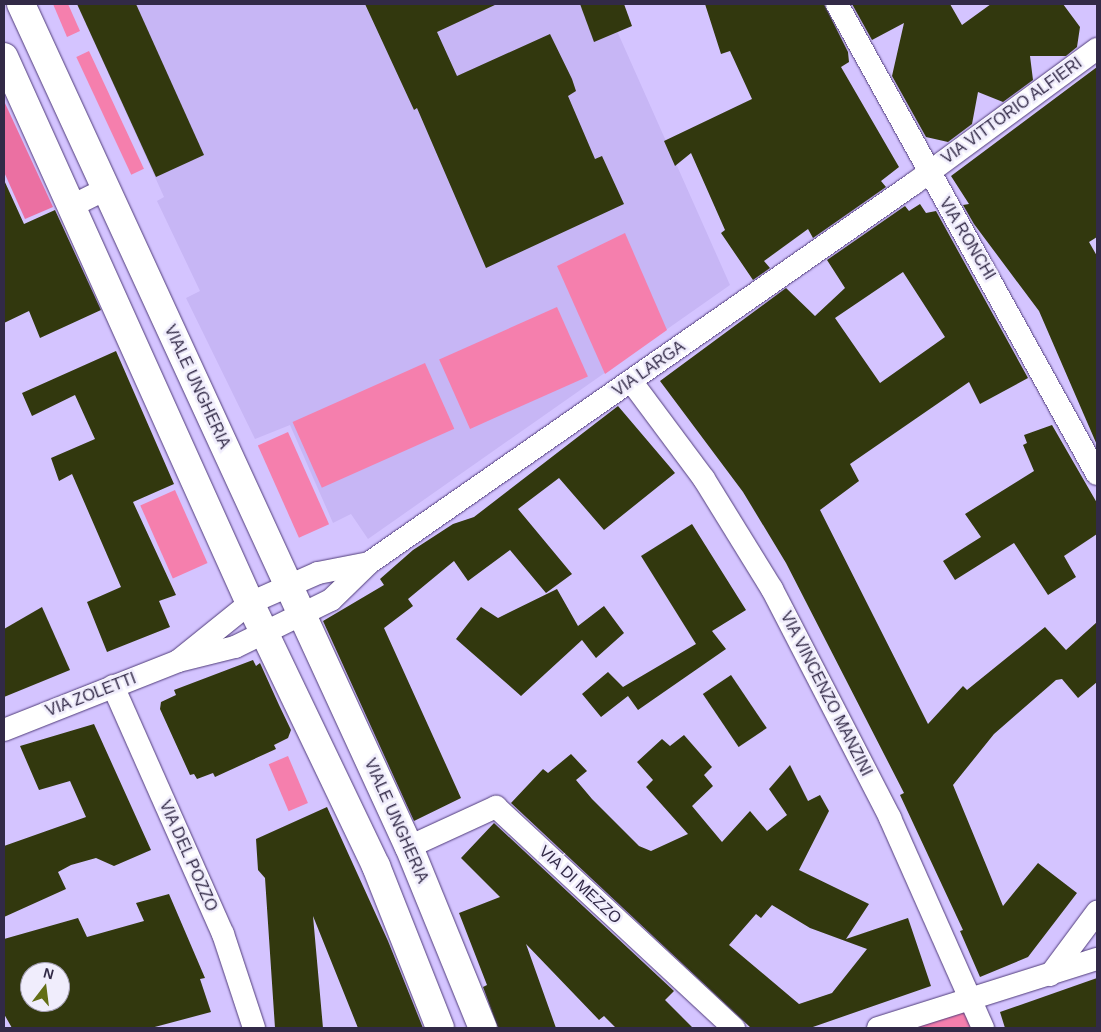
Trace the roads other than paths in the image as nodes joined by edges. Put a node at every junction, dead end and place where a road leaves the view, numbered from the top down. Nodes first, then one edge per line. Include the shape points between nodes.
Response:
1 (21, 4) edge
2 (837, 4) edge
3 (1097, 49) edge
4 (4, 57) edge
5 (927, 173) junction
6 (106, 189) junction
7 (70, 206) junction
8 (632, 381) junction
9 (1094, 461) edge
10 (369, 563) junction
11 (289, 584) junction
12 (250, 603) junction
13 (304, 617) junction
14 (265, 635) junction
15 (178, 661) junction
16 (113, 686) junction
17 (4, 730) edge
18 (410, 847) junction
19 (1097, 912) edge
20 (1097, 959) edge
21 (1050, 975) junction
22 (971, 998) junction
23 (254, 1028) edge
24 (440, 1028) edge
25 (483, 1028) edge
26 (734, 1028) edge
27 (878, 1028) edge
28 (983, 1028) edge

1 - 6 street, VIALE UNGHERIA
2 - 5 street, VIA RONCHI
3 - 5 street, VIA VITTORIO ALFIERI
4 - 7 street
5 - 8 street, VIA LARGA
5 - 9 street, VIA RONCHI
6 - 7 street
6 - 11 street, VIALE UNGHERIA
7 - 12 street
8 - 10 street, VIA LARGA
8 - 22 street, VIA VINCENZO MANZINI via 704,479 772,589 890,818
10 - 11 street, VIA LARGA via 342,566
10 - 13 street, VIA LARGA via 353,584
11 - 12 street
11 - 13 street, VIALE UNGHERIA
12 - 14 street
12 - 15 street, VIA ZOLETTI
13 - 14 street
13 - 18 street, VIALE UNGHERIA
14 - 15 street, VIA ZOLETTI via 206,658
14 - 24 street via 376,866
15 - 16 street, VIA ZOLETTI
16 - 17 street, VIA ZOLETTI
16 - 23 street, VIA DEL POZZO via 223,934
18 - 25 street, VIALE UNGHERIA
18 - 26 street, VIA DI MEZZO via 496,807
19 - 21 street
20 - 21 street
21 - 22 street
22 - 27 street
22 - 28 street, VIA VINCENZO MANZINI

